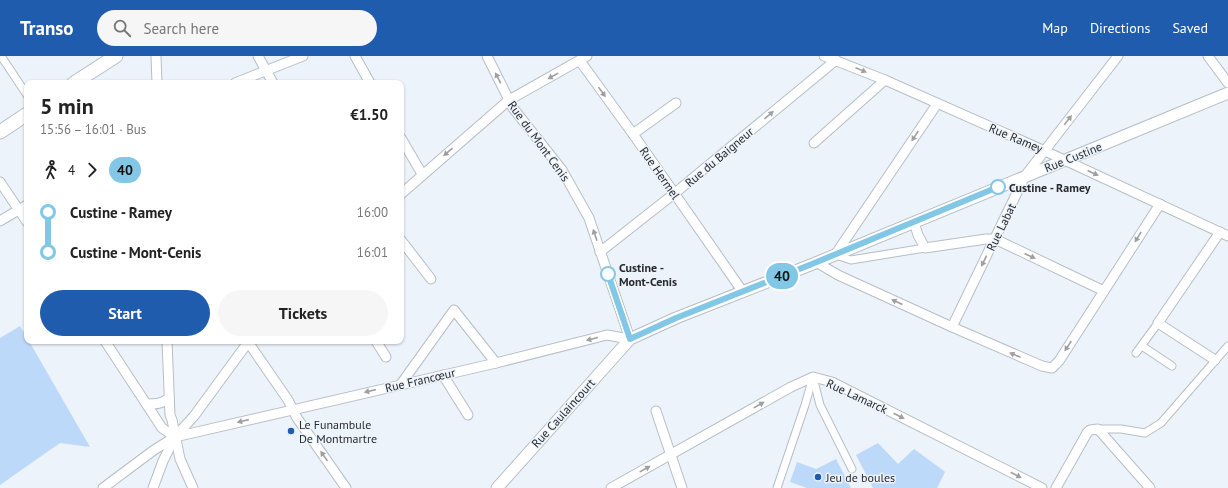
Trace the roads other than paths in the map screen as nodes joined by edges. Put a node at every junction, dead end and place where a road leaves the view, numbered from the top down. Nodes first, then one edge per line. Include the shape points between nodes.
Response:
1 (1, 56) edge
2 (116, 56) edge
3 (156, 56) edge
4 (258, 56) edge
5 (303, 56) edge
6 (355, 56) edge
7 (486, 56) edge
8 (824, 56) edge
9 (1118, 56) edge
10 (1208, 56) edge
11 (581, 58) edge
12 (836, 60) junction
13 (266, 70) junction
14 (79, 80) edge
15 (157, 80) edge
16 (242, 80) edge
17 (271, 80) edge
18 (368, 80) edge
19 (885, 80) junction
20 (1228, 83) edge
21 (24, 90) edge
22 (1228, 93) edge
23 (508, 100) junction
24 (676, 103) dead end
25 (937, 104) junction
26 (24, 116) edge
27 (0, 132) edge
28 (632, 134) junction
29 (404, 143) edge
30 (814, 143) dead end
31 (1045, 151) junction
32 (1064, 160) junction
33 (422, 174) junction
34 (1025, 176) junction
35 (0, 182) edge
36 (404, 191) edge
37 (675, 193) junction
38 (1160, 204) junction
39 (23, 208) edge
40 (0, 221) edge
41 (914, 222) junction
42 (1224, 234) edge
43 (995, 239) junction
44 (404, 244) edge
45 (925, 248) junction
46 (600, 252) junction
47 (835, 255) junction
48 (816, 262) junction
49 (431, 279) dead end
50 (1104, 291) junction
51 (743, 292) junction
52 (1158, 323) junction
53 (952, 327) junction
54 (630, 339) junction
55 (107, 344) edge
56 (167, 344) edge
57 (247, 344) edge
58 (249, 344) edge
59 (378, 344) edge
60 (1142, 346) junction
61 (1228, 346) edge
62 (1136, 353) dead end
63 (386, 357) dead end
64 (1215, 360) junction
65 (496, 363) junction
66 (1172, 366) dead end
67 (443, 375) junction
68 (813, 377) junction
69 (400, 384) junction
70 (169, 398) junction
71 (147, 404) junction
72 (293, 410) junction
73 (656, 411) dead end
74 (468, 415) dead end
75 (1098, 429) junction
76 (175, 437) junction
77 (670, 456) junction
78 (852, 468) dead end
79 (155, 484) edge
80 (103, 488) edge
81 (193, 488) edge
82 (346, 488) edge
83 (497, 488) edge
84 (611, 488) edge
85 (682, 488) edge
86 (777, 488) edge
87 (1042, 488) edge
88 (1056, 488) edge
89 (1150, 488) edge

1 - 21 street
2 - 14 main road
3 - 15 street
4 - 13 street
5 - 13 street
6 - 18 street
23 -> 7 street, Rue du Mont Cenis
8 - 12 street, Rue Ramey
31 -> 9 street, Rue Labat
10 - 20 street
11 -> 23 street
11 -> 28 street, Rue Hermel
12 -> 19 street, Rue Ramey
37 -> 12 street, Rue du Baigneur
13 - 16 street
13 - 17 street
19 - 25 street, Rue Ramey
19 - 30 street
22 - 32 street, Rue Custine
23 -> 33 street
46 -> 23 street, Rue du Mont Cenis via 589,218 562,170
24 - 28 street
25 - 31 street, Rue Ramey
25 -> 47 street
26 - 27 main road
28 - 37 street, Rue Hermel
29 - 33 street
31 - 32 street, Rue Ramey
31 - 34 street, Rue Labat
32 - 34 street, Rue Custine
32 -> 38 street, Rue Ramey
33 - 36 street
34 - 41 street, Rue Custine
34 - 43 street, Rue Labat
35 - 39 street
37 - 46 street, Rue du Baigneur
37 - 51 street, Rue Hermel
38 - 42 street, Rue Ramey
38 -> 50 street
39 - 40 street
41 - 45 street
41 - 47 street, Rue Custine
42 - 52 street
43 - 45 street
43 -> 50 street
43 -> 53 street, Rue Labat
44 - 49 street
45 - 47 street via 851,260
46 - 54 street, Rue du Mont Cenis
47 - 48 street, Rue Custine
48 - 51 street, Rue Custine
53 -> 48 street via 838,275
50 -> 53 street via 1052,368
51 - 54 street, Rue Custine
52 - 60 street
52 - 64 street
54 -> 65 street, Rue Francœur via 607,335
54 - 83 street, Rue Caulaincourt
55 - 71 street
56 - 70 street
57 - 76 street via 194,416
58 - 72 street
59 - 63 street
60 - 62 street
60 - 66 street
61 - 64 street
64 - 75 street via 1161,423 1147,432
65 - 67 street, Rue Francœur
65 - 69 street via 454,310
67 - 69 street, Rue Francœur
67 - 74 street
77 -> 68 street, Rue Lamarck
68 - 78 street via 820,405
68 - 86 street
68 -> 87 street, Rue Lamarck via 832,382
69 -> 72 street, Rue Francœur
70 - 71 street via 159,404
70 - 76 street
71 - 76 street via 162,428
72 -> 76 street, Rue Francœur
82 -> 72 street
73 - 77 street
75 - 88 street via 1087,433
75 - 89 street
76 - 79 street
76 - 80 street
76 - 81 street via 180,459
84 -> 77 street, Rue Lamarck
77 - 85 street

